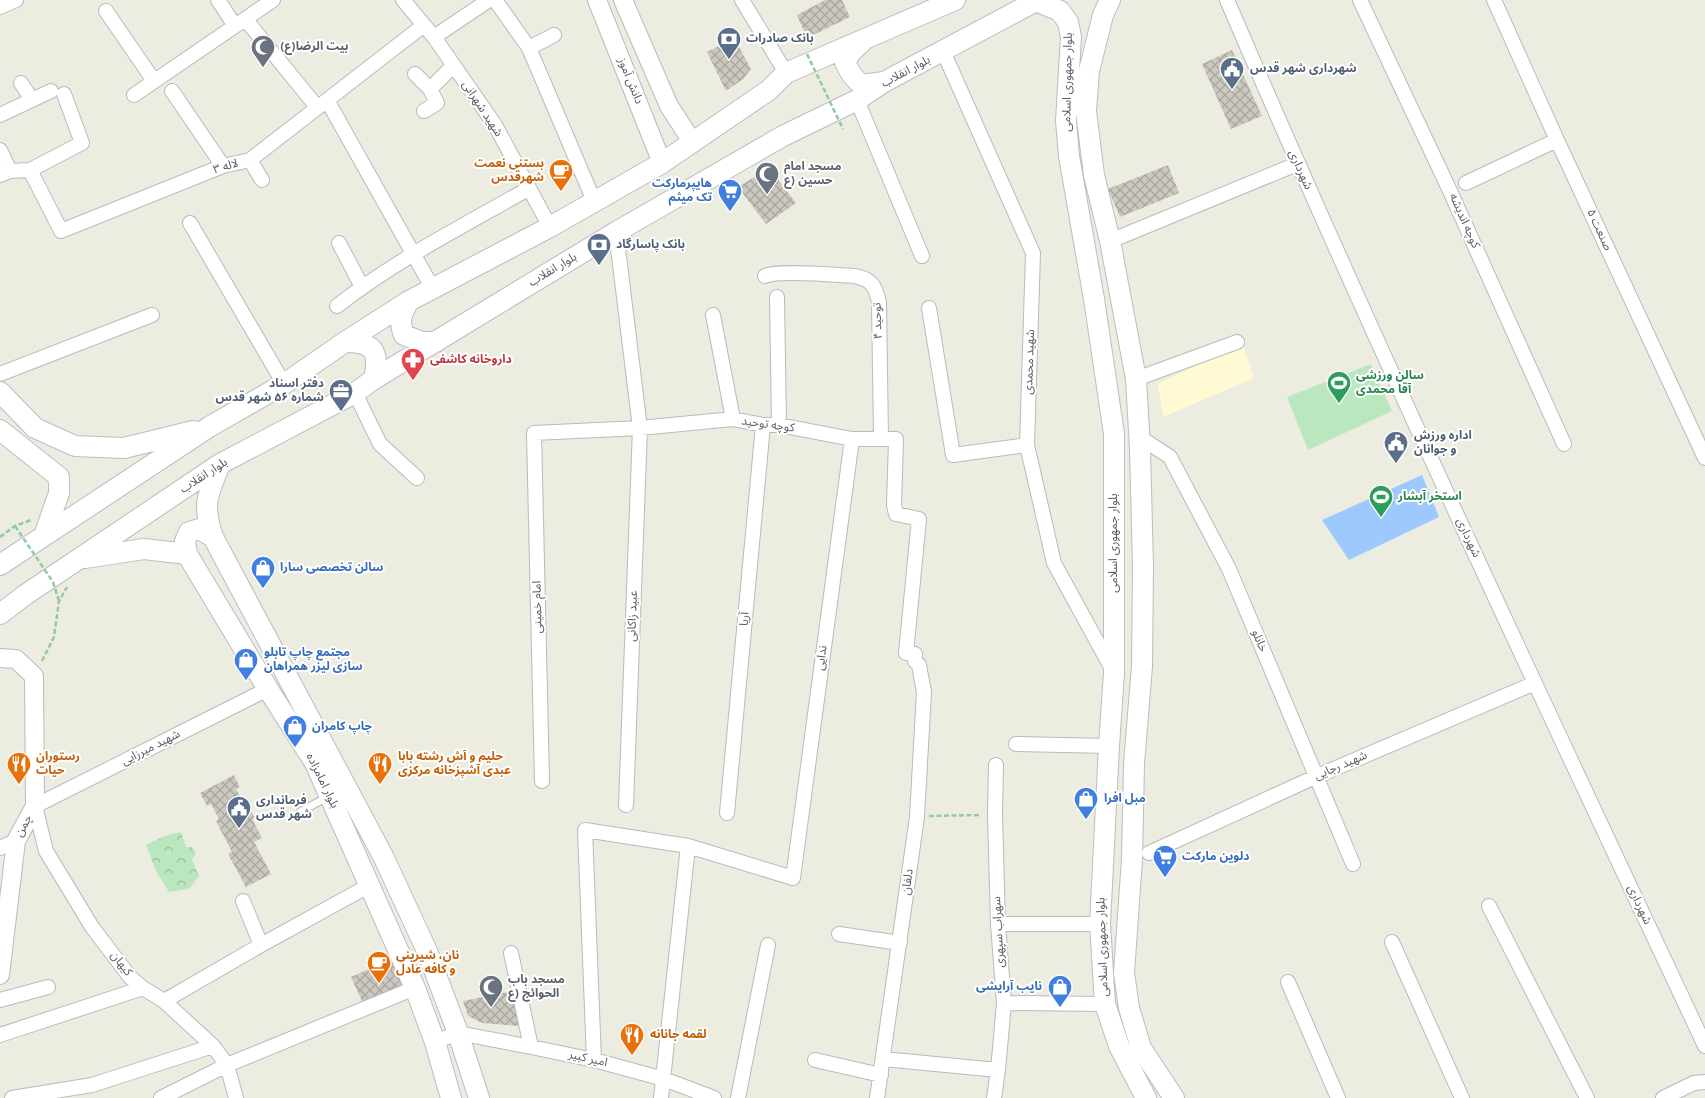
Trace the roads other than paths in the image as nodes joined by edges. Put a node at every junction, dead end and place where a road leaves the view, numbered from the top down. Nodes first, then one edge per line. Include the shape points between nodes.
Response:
1 (16, 0) edge
2 (218, 0) edge
3 (273, 0) edge
4 (403, 0) edge
5 (489, 0) edge
6 (496, 0) edge
7 (597, 0) edge
8 (622, 0) edge
9 (742, 0) edge
10 (955, 0) edge
11 (1037, 0) edge
12 (1110, 0) edge
13 (1226, 0) edge
14 (1360, 0) edge
15 (1494, 0) edge
16 (930, 5) edge
17 (0, 7) edge
18 (106, 11) dead end
19 (240, 23) junction
20 (424, 25) junction
21 (554, 35) dead end
22 (434, 37) junction
23 (1072, 37) junction
24 (1097, 38) junction
25 (863, 41) junction
26 (529, 48) junction
27 (943, 52) junction
28 (453, 66) junction
29 (415, 74) dead end
30 (786, 74) junction
31 (154, 82) junction
32 (884, 82) junction
33 (21, 83) dead end
34 (430, 89) junction
35 (172, 91) dead end
36 (134, 95) dead end
37 (32, 100) junction
38 (857, 100) junction
39 (322, 104) junction
40 (669, 106) junction
41 (424, 111) dead end
42 (0, 115) edge
43 (646, 120) junction
44 (1557, 140) junction
45 (692, 143) junction
46 (0, 150) edge
47 (250, 160) junction
48 (662, 163) junction
49 (1297, 164) junction
50 (223, 166) junction
51 (30, 170) junction
52 (5, 173) edge
53 (262, 180) dead end
54 (1466, 183) dead end
55 (528, 189) junction
56 (594, 201) junction
57 (190, 223) dead end
58 (550, 227) junction
59 (616, 232) junction
60 (1110, 241) junction
61 (339, 243) dead end
62 (414, 254) junction
63 (922, 256) dead end
64 (765, 276) dead end
65 (362, 287) junction
66 (433, 289) junction
67 (777, 297) dead end
68 (409, 301) junction
69 (337, 306) dead end
70 (929, 308) dead end
71 (152, 315) dead end
72 (713, 315) dead end
73 (346, 342) junction
74 (436, 342) junction
75 (1237, 342) dead end
76 (0, 374) edge
77 (374, 379) junction
78 (1136, 379) junction
79 (284, 384) junction
80 (0, 392) edge
81 (355, 393) junction
82 (733, 419) junction
83 (779, 425) junction
84 (763, 426) junction
85 (209, 427) junction
86 (640, 428) junction
87 (0, 430) edge
88 (534, 433) joint
89 (1138, 436) junction
90 (852, 439) junction
91 (881, 439) junction
92 (1564, 444) dead end
93 (1027, 445) junction
94 (1705, 458) edge
95 (220, 464) junction
96 (417, 478) dead end
97 (38, 528) junction
98 (213, 537) junction
99 (187, 554) junction
100 (79, 559) junction
101 (0, 565) edge
102 (0, 614) edge
103 (0, 658) edge
104 (919, 665) joint
105 (1114, 673) junction
106 (1534, 683) junction
107 (268, 689) junction
108 (1016, 744) dead end
109 (1108, 755) junction
110 (1134, 764) junction
111 (996, 765) dead end
112 (1315, 777) junction
113 (542, 781) dead end
114 (329, 796) junction
115 (626, 805) dead end
116 (35, 806) junction
117 (300, 812) dead end
118 (728, 813) dead end
119 (8, 845) edge
120 (688, 846) junction
121 (1149, 853) dead end
122 (1353, 864) dead end
123 (370, 884) junction
124 (243, 901) dead end
125 (1489, 906) dead end
126 (998, 924) junction
127 (1100, 924) junction
128 (839, 934) dead end
129 (1392, 942) dead end
130 (900, 943) junction
131 (261, 945) junction
132 (768, 946) dead end
133 (511, 953) dead end
134 (0, 975) edge
135 (1288, 982) dead end
136 (48, 987) dead end
137 (143, 988) junction
138 (415, 988) junction
139 (0, 1000) edge
140 (164, 1001) junction
141 (1004, 1003) junction
142 (1105, 1004) junction
143 (458, 1034) junction
144 (0, 1035) edge
145 (434, 1042) junction
146 (212, 1046) junction
147 (531, 1046) junction
148 (1705, 1046) edge
149 (883, 1059) junction
150 (594, 1060) junction
151 (815, 1060) dead end
152 (227, 1065) junction
153 (998, 1070) junction
154 (881, 1075) junction
155 (664, 1079) junction
156 (1705, 1082) edge
157 (12, 1098) edge
158 (161, 1098) edge
159 (236, 1098) edge
160 (452, 1098) edge
161 (479, 1098) edge
162 (661, 1098) edge
163 (714, 1098) edge
164 (738, 1098) edge
165 (877, 1098) edge
166 (994, 1098) edge
167 (1146, 1098) edge
168 (1174, 1098) edge
169 (1338, 1098) edge
170 (1462, 1098) edge
171 (1587, 1098) edge
172 (1663, 1098) edge

1 - 17 street
2 - 19 street
3 - 19 street
4 - 20 street, شهید شهرانی
5 - 22 street
6 - 26 street
7 - 43 street, دانش آموز
8 - 40 street, دانش آموز
9 - 30 street
10 - 16 main road
11 - 23 main road, بلوار جمهوری اسلامی via 1060,11 1068,22
11 - 27 main road, بلوار انقلاب
12 - 24 main road, بلوار جمهوری اسلامی
13 - 49 street, شهرداری
14 - 92 street, کوچه اندیشه
15 - 44 street, صنعت ۵
16 - 25 main road
18 - 31 street
19 - 31 street
19 - 39 street
20 - 22 street, شهید شهرانی
20 - 39 street, لاله ۳
21 - 26 street
22 - 28 street, شهید شهرانی
23 - 24 main road via 1079,21 1085,19 1091,22
23 - 105 main road, بلوار جمهوری اسلامی via 1066,121 1069,156 1114,434
24 - 60 main road, بلوار جمهوری اسلامی via 1089,71 1086,111 1094,175
25 - 30 main road
25 - 32 main road via 845,62 852,77 862,85
26 - 56 street
27 - 32 main road, بلوار انقلاب
27 - 93 street, شهید محمدی via 1033,253
28 - 34 street
28 - 55 street, شهید شهرانی via 495,124
29 - 34 street
30 - 45 main road via 769,90
31 - 36 street
32 - 38 main road, بلوار انقلاب
33 - 37 street
34 - 41 street via 437,103
35 - 50 street
37 - 42 street
37 - 51 street via 58,93 82,143
38 - 59 main road, بلوار انقلاب via 783,136
38 - 63 street
39 - 47 street, لاله ۳
39 - 62 street
40 - 43 street via 666,117 659,122
40 - 45 street, دانش آموز
43 - 48 street, دانش آموز
44 - 54 street
44 - 94 street, صنعت ۵
45 - 48 main road
46 - 52 street
47 - 50 street, لاله ۳
47 - 53 street
48 - 56 main road
49 - 60 street
49 - 106 street, شهرداری
50 - 51 street, لاله ۳ via 61,231
51 - 52 street
55 - 58 street, شهید شهرانی
55 - 62 street
56 - 58 main road
57 - 79 street
58 - 66 main road
59 - 74 main road, بلوار انقلاب
59 - 86 street, عبید زاکانی
60 - 78 main road, بلوار جمهوری اسلامی
61 - 65 street
62 - 65 street
62 - 66 street
64 - 91 street, توحید ۴ via 854,276 869,281 876,289 879,302
65 - 69 street
66 - 68 main road
67 - 83 street
68 - 73 main road
68 - 74 main road via 400,316 404,335 422,342
70 - 93 street via 953,455
71 - 76 street
72 - 82 street
73 - 77 main road via 361,342 370,347 376,356
73 - 79 main road
74 - 77 main road, بلوار انقلاب
75 - 78 street
77 - 81 main road, بلوار انقلاب
78 - 89 main road, بلوار جمهوری اسلامی
79 - 85 main road
80 - 85 main road via 35,428 75,446 124,448
81 - 95 main road, بلوار انقلاب
81 - 96 street via 380,444
82 - 84 street, کوچه توحید
82 - 86 street, کوچه توحید
83 - 84 street, کوچه توحید
83 - 90 street, کوچه توحید
84 - 118 street, آریا
85 - 97 main road
86 - 88 street, کوچه توحید
86 - 115 street, عبید زاکانی
87 - 97 main road via 59,477 59,493
88 - 113 street, امام خمینی
89 - 110 main road, بلوار جمهوری اسلامی via 1143,576 1142,666
89 - 112 street, خانلو via 1170,457 1230,569
90 - 91 street, کوچه توحید
90 - 120 street, ندایی via 793,878
91 - 104 street, کوچه توحید via 896,439 896,514 919,519 906,653 915,654
93 - 105 street, شهید محمدی via 1054,563
95 - 98 main road, بلوار امامزاده via 207,497 206,516
95 - 100 main road, بلوار انقلاب
97 - 101 main road
98 - 99 main road via 199,529 189,532 185,541
98 - 143 main road, بلوار امامزاده via 383,856 427,951
99 - 100 main road via 144,549
99 - 107 main road, بلوار امامزاده
100 - 102 main road, بلوار انقلاب
103 - 116 street, چمن via 16,659 34,676
104 - 130 street, دلفان via 924,692 917,817
105 - 109 main road, بلوار جمهوری اسلامی
106 - 112 street, شهید رجایی
106 - 148 street, شهرداری
107 - 114 main road, بلوار امامزاده via 315,763
107 - 116 street, شهید میرزایی
108 - 109 street
109 - 110 main road
109 - 127 main road, بلوار جمهوری اسلامی
110 - 168 main road, بلوار جمهوری اسلامی via 1132,859 1124,973 1129,1008 1141,1048
111 - 126 street, سهراب سپهری
112 - 121 street, شهید رجایی
112 - 122 street, خانلو
114 - 117 lane
114 - 123 main road, بلوار امامزاده
116 - 119 street, چمن
116 - 137 street, کیهان via 46,851 92,927 130,977
119 - 134 street, چمن
120 - 150 street via 585,830
120 - 155 street
123 - 131 street
123 - 138 main road, بلوار امامزاده
124 - 131 street
125 - 171 street
126 - 127 street
126 - 141 street, سهراب سپهری
127 - 142 main road, بلوار جمهوری اسلامی
128 - 130 street
129 - 170 street
130 - 149 street, دلفان
131 - 140 street
132 - 164 street
133 - 147 street
135 - 169 street
136 - 139 street
137 - 140 street, کیهان
137 - 144 street
138 - 145 main road, بلوار امامزاده
138 - 152 street
140 - 146 street, کیهان
141 - 142 street
141 - 153 street, سهراب سپهری
142 - 167 main road, بلوار جمهوری اسلامی via 1118,1046
143 - 145 street
143 - 147 street, امیر کبیر
143 - 161 main road, بلوار امامزاده
145 - 160 main road, بلوار امامزاده
146 - 152 street, کیهان
146 - 157 street via 92,1085
147 - 150 street, امیر کبیر
149 - 153 street
149 - 154 street, دلفان
150 - 155 street, امیر کبیر
151 - 154 street
152 - 158 street
152 - 159 street, کیهان
153 - 166 street, سهراب سپهری
154 - 165 street, دلفان
155 - 162 street
155 - 163 street, امیر کبیر
156 - 172 street via 1694,1083

